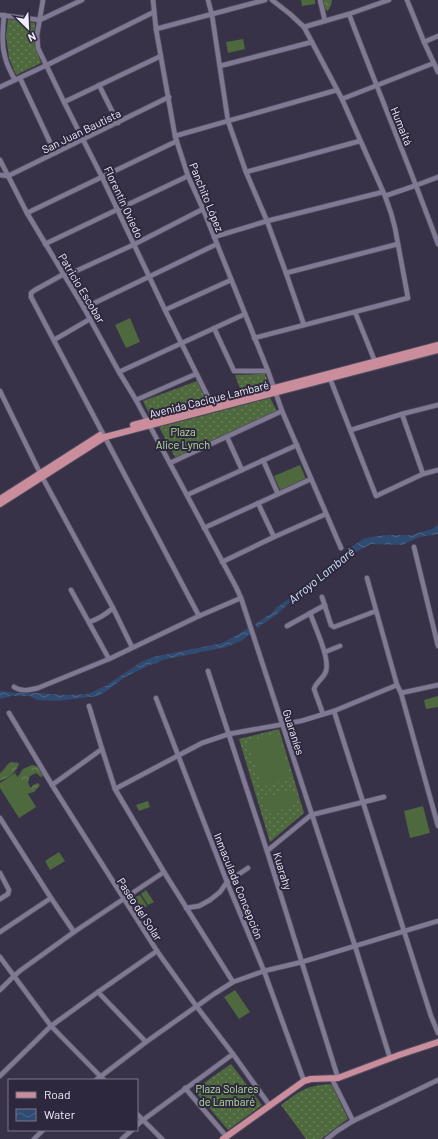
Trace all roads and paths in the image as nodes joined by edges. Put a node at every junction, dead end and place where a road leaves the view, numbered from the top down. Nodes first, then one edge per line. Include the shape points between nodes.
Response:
1 (43, 0) edge
2 (82, 0) edge
3 (152, 0) edge
4 (208, 0) edge
5 (265, 0) edge
6 (272, 0) edge
7 (320, 0) edge
8 (389, 0) edge
9 (407, 0) edge
10 (154, 12) junction
11 (349, 14) junction
12 (2, 15) edge
13 (212, 15) junction
14 (40, 20) junction
15 (325, 21) junction
16 (304, 27) junction
17 (156, 29) junction
18 (438, 36) edge
19 (312, 42) junction
20 (424, 42) junction
21 (161, 56) junction
22 (434, 63) junction
23 (47, 66) junction
24 (220, 66) junction
25 (438, 72) edge
26 (20, 78) junction
27 (15, 80) junction
28 (99, 85) junction
29 (376, 86) junction
30 (0, 87) edge
31 (337, 90) junction
32 (169, 97) junction
33 (342, 99) junction
34 (64, 102) junction
35 (228, 121) junction
36 (118, 123) junction
37 (176, 139) junction
38 (84, 140) junction
39 (360, 141) junction
40 (55, 153) junction
41 (0, 160) edge
42 (246, 172) junction
43 (0, 175) edge
44 (8, 176) junction
45 (188, 176) junction
46 (438, 176) edge
47 (102, 177) junction
48 (417, 186) junction
49 (384, 194) junction
50 (203, 209) junction
51 (117, 210) junction
52 (27, 214) junction
53 (267, 221) junction
54 (214, 237) junction
55 (45, 244) junction
56 (133, 244) junction
57 (217, 244) junction
58 (398, 244) junction
59 (438, 244) edge
60 (286, 273) junction
61 (65, 275) junction
62 (149, 277) junction
63 (231, 280) junction
64 (84, 308) junction
65 (165, 310) junction
66 (355, 312) junction
67 (245, 314) junction
68 (90, 318) junction
69 (304, 325) junction
70 (214, 328) junction
71 (254, 338) junction
72 (54, 340) junction
73 (181, 343) junction
74 (438, 345) edge
75 (438, 350) edge
76 (376, 364) junction
77 (268, 371) junction
78 (119, 372) junction
79 (196, 374) junction
80 (329, 376) junction
81 (275, 390) junction
82 (0, 391) edge
83 (136, 400) junction
84 (438, 405) edge
85 (212, 406) junction
86 (282, 411) junction
87 (402, 414) junction
88 (148, 423) junction
89 (351, 430) junction
90 (104, 435) junction
91 (227, 437) junction
92 (297, 445) junction
93 (263, 460) junction
94 (170, 463) junction
95 (242, 470) junction
96 (438, 470) edge
97 (424, 474) junction
98 (41, 475) junction
99 (311, 479) junction
100 (278, 494) junction
101 (187, 495) junction
102 (0, 499) edge
103 (258, 503) junction
104 (0, 504) edge
105 (326, 514) junction
106 (204, 528) junction
107 (274, 537) junction
108 (414, 547) dead end
109 (341, 548) dead end
110 (222, 562) junction
111 (367, 578) dead end
112 (71, 590) dead end
113 (322, 597) dead end
114 (241, 598) junction
115 (325, 605) junction
116 (113, 608) junction
117 (376, 611) junction
118 (310, 613) junction
119 (199, 616) junction
120 (89, 622) junction
121 (287, 626) dead end
122 (340, 646) dead end
123 (438, 646) edge
124 (132, 647) junction
125 (325, 652) junction
126 (109, 659) junction
127 (208, 670) dead end
128 (397, 685) junction
129 (438, 685) edge
130 (14, 688) dead end
131 (401, 693) junction
132 (156, 698) dead end
133 (89, 706) dead end
134 (334, 711) junction
135 (9, 713) dead end
136 (324, 714) junction
137 (282, 724) junction
138 (229, 734) junction
139 (102, 749) junction
140 (178, 756) junction
141 (52, 785) junction
142 (115, 789) junction
143 (384, 797) dead end
144 (363, 802) junction
145 (311, 815) junction
146 (0, 818) edge
147 (438, 826) edge
148 (267, 851) junction
149 (248, 868) dead end
150 (164, 872) junction
151 (0, 873) edge
152 (227, 882) junction
153 (51, 898) junction
154 (0, 899) edge
155 (123, 899) junction
156 (186, 908) junction
157 (438, 921) edge
158 (404, 930) junction
159 (0, 932) edge
160 (74, 932) junction
161 (355, 946) junction
162 (156, 951) junction
163 (0, 957) edge
164 (302, 962) junction
165 (264, 971) junction
166 (14, 976) junction
167 (233, 982) junction
168 (0, 990) edge
169 (98, 992) junction
170 (197, 1007) junction
171 (51, 1026) junction
172 (438, 1033) edge
173 (146, 1042) junction
174 (438, 1042) edge
175 (233, 1054) junction
176 (390, 1058) junction
177 (0, 1076) edge
178 (100, 1079) edge
179 (335, 1079) junction
180 (438, 1080) edge
181 (304, 1081) junction
182 (185, 1088) junction
183 (270, 1106) junction
184 (138, 1115) edge
185 (142, 1120) junction
186 (353, 1121) junction
187 (138, 1124) edge
188 (43, 1131) edge
189 (131, 1131) edge
190 (225, 1138) edge
191 (34, 1139) edge
192 (122, 1139) edge
193 (162, 1139) edge
194 (327, 1139) edge

1 - 14 street, Florentín Oviedo
2 - 14 street
3 - 10 street, Panchito López
4 - 13 street
5 - 13 street
6 - 16 street
7 - 15 street
8 - 11 street
9 - 20 street
10 - 17 street, Panchito López
10 - 23 street
11 - 15 street
11 - 29 street, Humaitá
12 - 14 street
12 - 27 street via 5,58
13 - 17 street
13 - 24 street
14 - 23 street, Florentín Oviedo via 37,43
15 - 16 street
16 - 19 street
17 - 21 street, Panchito López
18 - 20 street
19 - 24 street
19 - 31 street
20 - 22 street
21 - 28 street
21 - 32 street, Panchito López
22 - 25 street
22 - 29 street
23 - 26 street
23 - 34 street, Florentín Oviedo
24 - 35 street
26 - 27 street
26 - 40 street
27 - 30 street
28 - 34 street
28 - 36 street
29 - 33 street
29 - 48 street, Humaitá
31 - 33 street
31 - 35 street
32 - 36 street, San Juan Bautista
32 - 37 street, Panchito López
33 - 39 street
34 - 38 street, Florentín Oviedo
35 - 37 street
35 - 42 street
36 - 38 street, San Juan Bautista
37 - 45 street, Panchito López
37 - 47 street
38 - 40 street, San Juan Bautista
38 - 47 street, Florentín Oviedo
39 - 42 street
39 - 49 street
40 - 44 street, San Juan Bautista
41 - 44 street, Patricio Escobar
42 - 53 street
43 - 44 street
44 - 52 street, Patricio Escobar
45 - 50 street, Panchito López
45 - 51 street
46 - 48 street
47 - 51 street, Florentín Oviedo
47 - 52 street
48 - 49 street
48 - 59 street, Humaitá
49 - 53 street
49 - 58 street
50 - 54 street, Panchito López
50 - 56 street
51 - 55 street
51 - 56 street, Florentín Oviedo
52 - 55 street, Patricio Escobar
53 - 54 street
53 - 60 street
54 - 57 street, Panchito López
55 - 61 street, Patricio Escobar
56 - 61 street
56 - 62 street, Florentín Oviedo
57 - 62 street
57 - 63 street, Panchito López
58 - 60 street
58 - 66 street via 408,298
60 - 69 street
61 - 64 street, Patricio Escobar
61 - 72 street via 32,292 32,297
62 - 64 street
62 - 65 street, Florentín Oviedo
63 - 65 street
63 - 67 street, Panchito López
64 - 68 street, Patricio Escobar
65 - 73 street, Florentín Oviedo
66 - 69 street
66 - 76 street
67 - 70 street
67 - 71 street, Panchito López
68 - 72 street
68 - 78 street, Patricio Escobar
69 - 71 street
70 - 73 street
70 - 77 street via 234,371
71 - 77 street, Panchito López
72 - 90 street
73 - 78 street
73 - 79 street, Florentín Oviedo
74 - 76 main road, Avenida Cacique Lambaré
75 - 76 main road, Avenida Cacique Lambaré
76 - 80 main road, Avenida Cacique Lambaré
77 - 81 street, Panchito López
78 - 83 street, Patricio Escobar
79 - 83 street
79 - 85 street, Florentín Oviedo
80 - 81 main road, Avenida Cacique Lambaré
80 - 89 street
81 - 85 main road, Avenida Cacique Lambaré
81 - 86 street, Panchito López
82 - 98 street
83 - 88 street, Patricio Escobar
84 - 87 street
85 - 88 main road, Avenida Cacique Lambaré
86 - 91 street
86 - 92 street, Panchito López
87 - 89 street
87 - 97 street
88 - 90 main road, Avenida Cacique Lambaré
88 - 94 street, Guaraníes
89 - 97 street via 376,496
90 - 98 main road, Avenida Cacique Lambaré
90 - 119 street
91 - 94 street
91 - 95 street
92 - 93 street
92 - 99 street, Panchito López
93 - 95 street
93 - 100 street
94 - 101 street, Guaraníes
95 - 101 street
96 - 97 street
98 - 102 main road, Avenida Cacique Lambaré
98 - 104 main road, Avenida Cacique Lambaré
98 - 116 street
99 - 100 street
99 - 105 street, Panchito López
100 - 103 street
101 - 106 street, Guaraníes
103 - 106 street
103 - 107 street
105 - 107 street
105 - 109 street, Panchito López
106 - 110 street, Guaraníes
107 - 110 street
108 - 123 street
110 - 114 street, Guaraníes
111 - 117 street
112 - 120 street
113 - 115 street
114 - 119 street
114 - 137 street, Guaraníes
115 - 117 street via 331,625 334,627
115 - 118 street
116 - 120 street via 106,615
116 - 124 street
117 - 128 street
118 - 121 street
118 - 125 street
119 - 124 street
120 - 126 street
122 - 125 street
124 - 126 street
125 - 136 street via 325,674 314,689
126 - 130 street via 38,688
127 - 138 street, Kuarahy
128 - 131 street
128 - 134 street
129 - 131 street
131 - 147 street
132 - 140 street, Inmaculada Concepción
133 - 139 street
134 - 136 street
134 - 144 street
135 - 141 street, Paseo del Solar
136 - 137 street
137 - 138 street
137 - 145 street, Guaraníes
138 - 140 street via 202,742
138 - 148 street, Kuarahy
139 - 141 street
139 - 142 street
140 - 142 street
140 - 152 street, Inmaculada Concepción
141 - 155 street, Paseo del Solar
142 - 150 street
143 - 144 street
144 - 145 street
144 - 158 street
145 - 148 street
145 - 161 street, Guaraníes
146 - 153 street
148 - 164 street, Kuarahy
149 - 152 street
150 - 155 street
150 - 156 street
151 - 154 street via 9,890 8,894
152 - 156 street via 210,900 199,906
152 - 165 street, Inmaculada Concepción
153 - 159 street
153 - 160 street
155 - 160 street
155 - 162 street, Paseo del Solar
156 - 167 street
157 - 158 street
158 - 161 street
158 - 172 street
160 - 166 street
161 - 164 street
161 - 176 street, Guaraníes
162 - 169 street
162 - 170 street, Paseo del Solar
163 - 166 street
164 - 165 street
164 - 179 street, Kuarahy
165 - 167 street
165 - 181 street, Inmaculada Concepción
166 - 168 street
166 - 171 street
167 - 170 street
169 - 171 street
169 - 173 street
170 - 173 street
170 - 175 street, Paseo del Solar
171 - 177 street
171 - 178 street
173 - 178 street
174 - 176 main road
175 - 182 street
175 - 183 street, Paseo del Solar
176 - 179 main road
179 - 181 main road
179 - 186 street, Kuarahy
180 - 186 street
181 - 183 main road
182 - 185 street
182 - 190 street
183 - 190 main road
184 - 185 street
185 - 187 street
185 - 193 street
186 - 194 street
188 - 191 street
189 - 192 street

